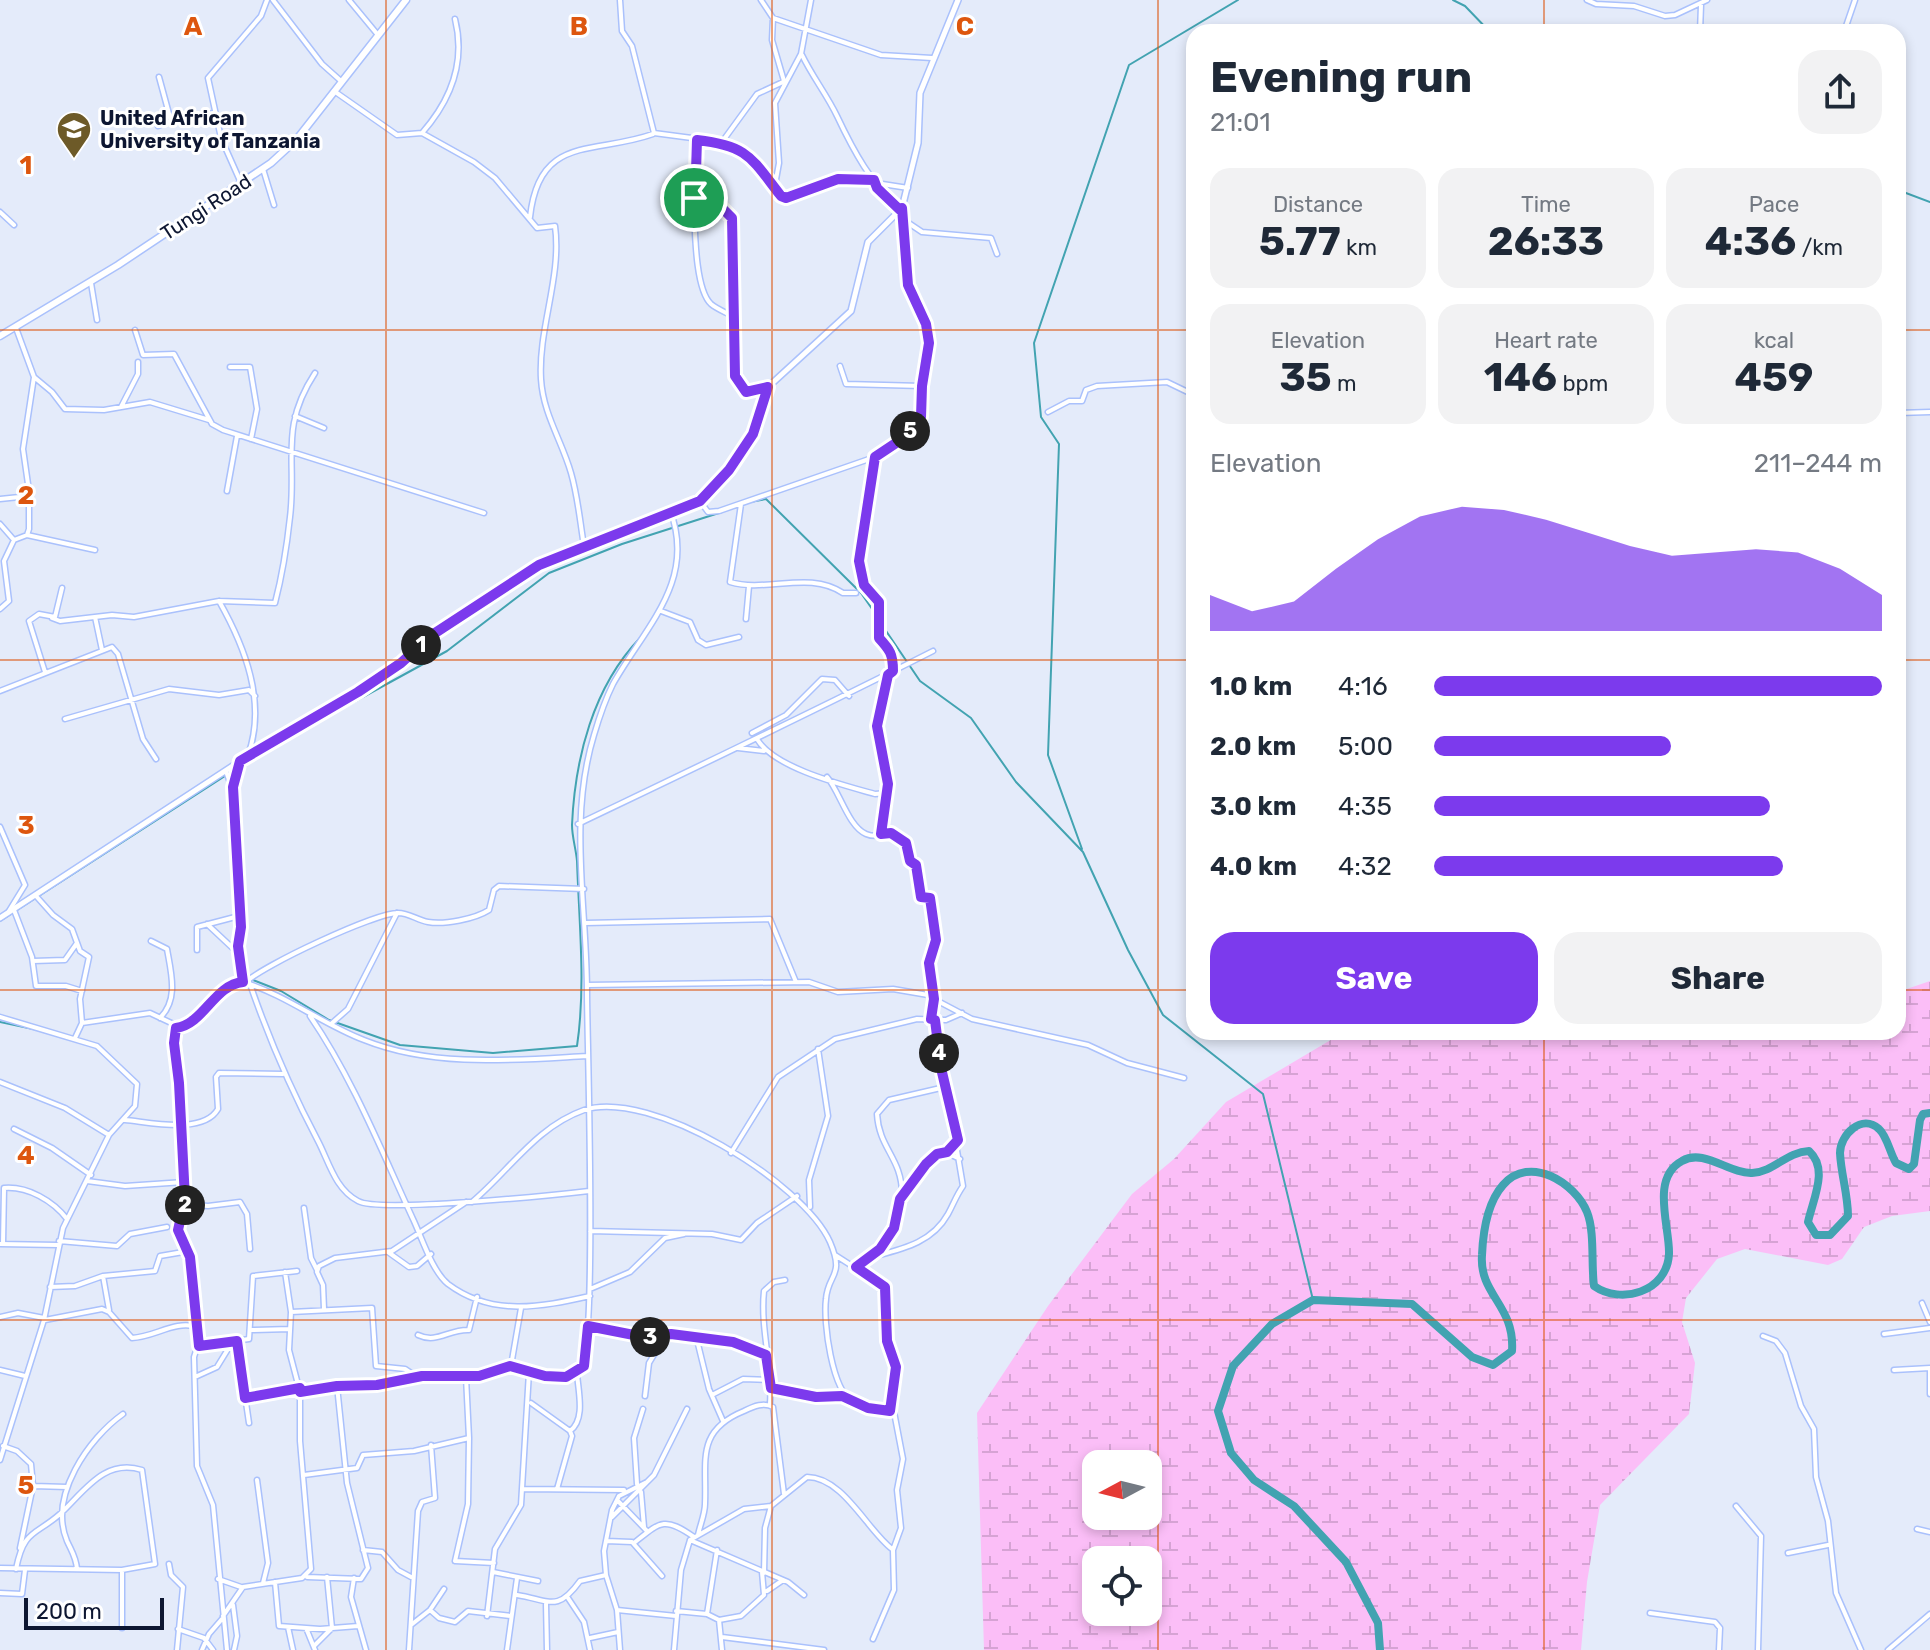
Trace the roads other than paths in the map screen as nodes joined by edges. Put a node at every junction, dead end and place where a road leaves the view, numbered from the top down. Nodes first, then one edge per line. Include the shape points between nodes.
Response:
1 (270, 0) edge
2 (349, 0) edge
3 (406, 0) edge
4 (620, 0) edge
5 (761, 0) edge
6 (811, 0) edge
7 (958, 0) edge
8 (1587, 0) edge
9 (1707, 0) edge
10 (1855, 0) edge
11 (1701, 5) junction
12 (773, 18) junction
13 (455, 19) dead end
14 (1700, 24) edge
15 (1847, 24) edge
16 (808, 28) junction
17 (378, 35) junction
18 (801, 54) junction
19 (932, 58) junction
20 (159, 77) dead end
21 (341, 81) junction
22 (783, 82) junction
23 (334, 91) junction
24 (215, 113) junction
25 (171, 121) junction
26 (158, 126) dead end
27 (422, 133) junction
28 (654, 133) junction
29 (697, 140) junction
30 (722, 142) junction
31 (263, 169) junction
32 (874, 180) junction
33 (242, 185) junction
34 (774, 187) junction
35 (908, 188) junction
36 (274, 205) dead end
37 (694, 208) dead end
38 (901, 209) junction
39 (0, 212) edge
40 (903, 219) junction
41 (530, 220) junction
42 (14, 225) dead end
43 (997, 254) dead end
44 (90, 282) junction
45 (734, 317) junction
46 (97, 320) dead end
47 (16, 328) junction
48 (135, 330) dead end
49 (0, 336) edge
50 (138, 362) dead end
51 (840, 366) dead end
52 (230, 367) dead end
53 (315, 373) dead end
54 (34, 377) junction
55 (922, 386) junction
56 (768, 387) junction
57 (1186, 391) edge
58 (119, 409) junction
59 (1048, 412) dead end
60 (1930, 412) edge
61 (1906, 413) edge
62 (295, 416) junction
63 (211, 421) junction
64 (324, 428) dead end
65 (237, 436) junction
66 (251, 439) junction
67 (289, 450) junction
68 (875, 457) junction
69 (227, 491) dead end
70 (29, 496) junction
71 (0, 499) edge
72 (700, 501) junction
73 (741, 504) junction
74 (670, 510) junction
75 (484, 513) dead end
76 (0, 524) edge
77 (27, 535) junction
78 (14, 540) junction
79 (584, 546) junction
80 (95, 550) dead end
81 (749, 586) junction
82 (62, 588) dead end
83 (856, 593) dead end
84 (219, 601) junction
85 (0, 609) edge
86 (661, 611) junction
87 (95, 617) junction
88 (52, 618) junction
89 (746, 619) dead end
90 (739, 637) dead end
91 (102, 650) junction
92 (933, 651) dead end
93 (893, 671) junction
94 (45, 672) junction
95 (888, 675) junction
96 (0, 691) edge
97 (255, 696) junction
98 (849, 696) junction
99 (132, 702) junction
100 (65, 719) dead end
101 (752, 733) dead end
102 (757, 739) junction
103 (731, 748) junction
104 (764, 751) junction
105 (248, 756) junction
106 (156, 759) dead end
107 (240, 761) junction
108 (226, 771) junction
109 (827, 777) junction
110 (233, 787) junction
111 (887, 793) junction
112 (578, 824) junction
113 (0, 827) edge
114 (881, 834) junction
115 (584, 889) junction
116 (36, 896) junction
117 (11, 912) junction
118 (397, 913) junction
119 (239, 916) junction
120 (0, 918) edge
121 (585, 923) junction
122 (207, 924) junction
123 (151, 941) dead end
124 (77, 942) junction
125 (197, 950) dead end
126 (239, 954) junction
127 (33, 961) junction
128 (246, 983) junction
129 (796, 983) junction
130 (587, 985) junction
131 (82, 991) junction
132 (934, 997) junction
133 (962, 1013) junction
134 (310, 1016) junction
135 (343, 1016) junction
136 (0, 1017) edge
137 (160, 1018) junction
138 (933, 1020) junction
139 (82, 1023) junction
140 (329, 1024) junction
141 (176, 1028) junction
142 (343, 1031) junction
143 (75, 1038) junction
144 (818, 1049) junction
145 (587, 1056) junction
146 (283, 1074) junction
147 (1184, 1078) dead end
148 (0, 1082) edge
149 (945, 1087) junction
150 (588, 1109) junction
151 (125, 1120) junction
152 (180, 1124) junction
153 (14, 1129) dead end
154 (109, 1135) junction
155 (958, 1140) junction
156 (947, 1152) junction
157 (731, 1153) junction
158 (960, 1160) junction
159 (91, 1175) junction
160 (87, 1181) junction
161 (184, 1182) junction
162 (589, 1191) junction
163 (797, 1196) junction
164 (902, 1196) junction
165 (470, 1201) junction
166 (185, 1204) junction
167 (406, 1204) junction
168 (304, 1208) dead end
169 (810, 1210) junction
170 (67, 1219) junction
171 (167, 1227) dead end
172 (590, 1231) junction
173 (419, 1232) junction
174 (686, 1233) junction
175 (59, 1243) junction
176 (2, 1244) edge
177 (250, 1249) dead end
178 (189, 1251) junction
179 (388, 1252) junction
180 (431, 1254) junction
181 (834, 1255) junction
182 (872, 1257) junction
183 (856, 1267) junction
184 (317, 1270) junction
185 (297, 1271) dead end
186 (285, 1272) junction
187 (103, 1276) junction
188 (785, 1280) dead end
189 (50, 1287) junction
190 (590, 1289) junction
191 (590, 1296) junction
192 (477, 1297) junction
193 (1922, 1303) dead end
194 (521, 1308) junction
195 (324, 1309) junction
196 (109, 1312) junction
197 (291, 1312) junction
198 (0, 1317) edge
199 (44, 1319) junction
200 (1930, 1322) edge
201 (588, 1326) junction
202 (197, 1327) junction
203 (1930, 1328) edge
204 (290, 1329) junction
205 (251, 1330) junction
206 (1884, 1334) dead end
207 (418, 1335) dead end
208 (666, 1335) junction
209 (1763, 1336) dead end
210 (697, 1339) junction
211 (235, 1341) junction
212 (199, 1346) junction
213 (766, 1355) junction
214 (510, 1366) junction
215 (1930, 1366) edge
216 (0, 1370) edge
217 (1894, 1370) dead end
218 (529, 1372) junction
219 (577, 1373) junction
220 (25, 1376) junction
221 (195, 1377) junction
222 (417, 1377) junction
223 (466, 1377) junction
224 (770, 1380) junction
225 (337, 1386) junction
226 (771, 1388) junction
227 (300, 1390) junction
228 (1930, 1394) edge
229 (712, 1395) junction
230 (645, 1396) dead end
231 (245, 1398) junction
232 (847, 1398) junction
233 (529, 1402) junction
234 (770, 1404) junction
235 (643, 1409) dead end
236 (687, 1409) dead end
237 (890, 1411) junction
238 (123, 1414) dead end
239 (723, 1421) junction
240 (249, 1423) dead end
241 (570, 1431) junction
242 (469, 1438) junction
243 (431, 1445) junction
244 (3, 1446) junction
245 (0, 1460) edge
246 (345, 1470) junction
247 (304, 1475) junction
248 (257, 1480) dead end
249 (33, 1486) junction
250 (67, 1487) junction
251 (639, 1488) junction
252 (523, 1489) junction
253 (557, 1489) junction
254 (626, 1490) junction
255 (784, 1494) junction
256 (617, 1500) junction
257 (771, 1506) junction
258 (1736, 1506) dead end
259 (625, 1507) junction
260 (64, 1509) junction
261 (610, 1519) junction
262 (1917, 1529) dead end
263 (646, 1530) junction
264 (1930, 1532) edge
265 (694, 1537) junction
266 (606, 1541) junction
267 (634, 1543) junction
268 (1828, 1545) junction
269 (19, 1550) junction
270 (363, 1550) junction
271 (717, 1550) junction
272 (893, 1550) junction
273 (1788, 1553) dead end
274 (494, 1563) junction
275 (169, 1564) dead end
276 (0, 1568) edge
277 (16, 1569) junction
278 (25, 1569) junction
279 (77, 1569) junction
280 (122, 1570) junction
281 (493, 1572) junction
282 (763, 1572) junction
283 (606, 1575) junction
284 (662, 1576) dead end
285 (307, 1577) junction
286 (327, 1577) junction
287 (411, 1577) junction
288 (354, 1578) junction
289 (517, 1578) junction
290 (218, 1579) junction
291 (783, 1580) junction
292 (538, 1581) dead end
293 (275, 1582) junction
294 (263, 1583) junction
295 (243, 1587) junction
296 (444, 1589) dead end
297 (765, 1592) junction
298 (0, 1593) edge
299 (517, 1595) junction
300 (804, 1595) dead end
301 (568, 1598) junction
302 (233, 1603) junction
303 (546, 1604) junction
304 (430, 1610) junction
305 (617, 1610) junction
306 (1650, 1613) dead end
307 (676, 1614) junction
308 (707, 1614) junction
309 (1930, 1614) edge
310 (487, 1616) junction
311 (511, 1616) junction
312 (224, 1617) junction
313 (719, 1620) junction
314 (411, 1625) junction
315 (358, 1626) junction
316 (288, 1627) junction
317 (122, 1628) dead end
318 (306, 1628) junction
319 (332, 1628) junction
320 (178, 1629) junction
321 (618, 1632) junction
322 (722, 1637) junction
323 (590, 1638) junction
324 (873, 1639) dead end
325 (206, 1640) junction
326 (314, 1648) edge
327 (177, 1650) edge
328 (202, 1650) edge
329 (213, 1650) edge
330 (227, 1650) edge
331 (234, 1650) edge
332 (293, 1650) edge
333 (366, 1650) edge
334 (409, 1650) edge
335 (507, 1650) edge
336 (547, 1650) edge
337 (590, 1650) edge
338 (620, 1650) edge
339 (674, 1650) edge
340 (722, 1650) edge
341 (824, 1650) edge
342 (1719, 1650) edge
343 (1758, 1650) edge
344 (1861, 1650) edge
345 (1888, 1650) edge

1 - 21 street
1 - 24 street via 208,78
2 - 17 street
3 - 17 main road, Tungi Road
4 - 28 street via 622,31 632,46
5 - 12 street
6 - 16 street
7 - 19 street
8 - 11 street via 1665,16
9 - 11 street
10 - 15 street
11 - 14 street
12 - 16 street
12 - 22 street via 772,40
13 - 27 street via 459,63 442,111
16 - 18 street
16 - 19 street via 881,55
17 - 21 main road, Tungi Road
18 - 22 street
18 - 32 street via 846,140
19 - 35 street via 920,93
20 - 25 street
21 - 23 main road, Tungi Road
22 - 30 street via 757,94
22 - 34 street via 773,112 779,148
23 - 27 street via 397,135
23 - 31 main road, Tungi Road via 297,139
24 - 25 street
24 - 33 street
25 - 26 street
27 - 41 street via 495,178
28 - 29 street
28 - 41 street via 572,151 550,163 533,194
29 - 30 street
29 - 45 street via 695,203 722,208 732,218
30 - 34 street via 756,160
31 - 33 main road, Tungi Road
31 - 36 street
32 - 34 street via 838,179 786,198
32 - 35 street
32 - 38 street
33 - 44 main road, Tungi Road
35 - 38 street
37 - 45 street via 705,296
38 - 40 street
38 - 56 street via 868,242 851,311
39 - 42 street
40 - 43 street via 922,232 991,238
40 - 55 street via 908,285 929,343
41 - 79 street via 537,228 555,226 541,383 570,470
44 - 46 street
44 - 47 main road, Tungi Road
45 - 56 street via 735,376 746,392
47 - 49 main road, Tungi Road
47 - 54 street
48 - 63 street via 143,355 174,354
50 - 58 street via 138,374
51 - 55 street via 846,384
52 - 66 street via 250,367 257,409
53 - 62 street via 297,402
54 - 58 street via 65,409
54 - 70 street via 23,449
55 - 68 street via 920,421
56 - 72 street via 753,434
57 - 59 street via 1167,382 1097,386 1086,390 1082,401 1069,401
58 - 63 street via 150,402
60 - 61 street
62 - 64 street
62 - 67 street
63 - 65 street
65 - 66 street
65 - 69 street
66 - 67 street
67 - 75 street
67 - 84 street via 291,517 275,603
68 - 73 street
68 - 93 street via 859,561 864,585 879,602 879,638 891,650
70 - 71 street
70 - 77 street
72 - 73 street via 708,512
72 - 74 street
73 - 81 street via 728,579
74 - 79 street
74 - 86 street via 677,527 678,565
76 - 78 street
77 - 78 street
77 - 80 street
78 - 85 street via 4,561 9,601
79 - 105 street via 539,565 432,635 358,692
81 - 83 street via 813,581
81 - 89 street
82 - 88 street
84 - 87 street via 134,617
84 - 97 street via 237,632
86 - 90 street via 690,622 706,645
86 - 112 street via 605,703 585,770
87 - 88 street
87 - 91 street
88 - 94 street via 35,615 28,624
91 - 94 street
91 - 99 street via 117,651
92 - 93 street
93 - 95 street
94 - 96 street
95 - 98 street
95 - 111 street via 877,726
97 - 99 street via 249,690 219,695 176,689
97 - 105 street
98 - 101 street via 835,680 822,679 786,715
98 - 102 street
99 - 100 street
99 - 106 street via 144,741
102 - 103 street
102 - 104 street
103 - 104 street
103 - 112 street
104 - 109 street via 784,764
105 - 107 street
107 - 108 street
107 - 110 street
108 - 110 street
108 - 116 street
109 - 111 street via 875,794
109 - 114 street via 858,828 869,836
110 - 119 street
111 - 114 street
112 - 115 street
113 - 117 street via 25,885
114 - 132 street via 891,833 906,843 921,897 930,898 936,940 929,963
115 - 118 street via 499,886 485,913 447,921 427,922
115 - 121 street
116 - 117 street
116 - 124 street via 72,929
117 - 120 street
117 - 127 street
118 - 128 street via 355,925
118 - 135 street
119 - 122 street
119 - 126 street
121 - 129 street via 770,919
121 - 130 street
122 - 125 street via 196,929
122 - 126 street
123 - 137 street via 167,949 172,983 171,1004
124 - 127 street via 65,960
124 - 131 street via 89,959
126 - 128 street
127 - 131 street via 36,986
128 - 134 street
128 - 141 street via 227,987 187,1025
128 - 146 street
129 - 130 street
129 - 132 street via 818,983 838,992 893,989
130 - 145 street
131 - 139 street
132 - 133 street
132 - 138 street
133 - 138 street
133 - 147 street via 985,1023 1088,1045 1127,1063
134 - 140 street
134 - 167 street via 339,1061
135 - 140 street
135 - 142 street
136 - 143 street
137 - 139 street via 150,1013
137 - 141 street
138 - 144 street via 849,1034
138 - 149 street
139 - 143 street
140 - 142 street
141 - 152 street
142 - 145 street via 376,1045 460,1059
143 - 151 street via 97,1046 137,1084 135,1106
144 - 157 street via 778,1077
144 - 169 street via 828,1116 809,1180
145 - 150 street
146 - 152 street via 219,1073 216,1114
146 - 167 street via 347,1193 365,1204
148 - 154 street via 65,1108
149 - 155 street
149 - 164 street via 889,1100 877,1114 888,1151 900,1168
150 - 157 street via 647,1112
150 - 162 street
150 - 165 street via 526,1146
151 - 152 street
151 - 154 street
152 - 161 street
153 - 159 street
154 - 159 street
155 - 156 street
155 - 158 street
156 - 158 street
156 - 164 street via 932,1158
157 - 163 street
158 - 182 street via 963,1186 932,1235
159 - 160 street
160 - 161 street via 125,1186
160 - 170 street
161 - 166 street
162 - 165 street
162 - 172 street
163 - 169 street
163 - 174 street via 757,1223 744,1239
164 - 182 street via 894,1228
165 - 167 street
165 - 173 street
166 - 177 street via 242,1203
166 - 178 street via 178,1230
167 - 173 street
168 - 184 street
169 - 181 street
170 - 175 street
170 - 176 street via 42,1198 4,1188
171 - 175 street via 130,1234 117,1246
172 - 174 street
172 - 190 street
173 - 179 street
173 - 180 street
174 - 190 street via 665,1238 630,1272
175 - 176 street
175 - 189 street
178 - 187 street via 160,1256 155,1271
178 - 202 street
179 - 180 street via 409,1267
179 - 184 street via 335,1258
180 - 192 street via 445,1281
181 - 183 street
181 - 232 street via 837,1273 826,1297 827,1314 832,1365
182 - 183 street
183 - 237 street via 885,1287 887,1341 896,1367
184 - 195 street
185 - 186 street
186 - 197 street
186 - 205 street via 253,1276
187 - 189 street via 75,1286
187 - 196 street
188 - 213 street via 764,1291
189 - 199 street
190 - 191 street
191 - 194 street
191 - 201 street
192 - 194 street
192 - 207 street via 469,1330 453,1329 434,1338
193 - 200 street
194 - 214 street
195 - 197 street
195 - 222 street via 372,1308 376,1366 405,1369
196 - 199 street
196 - 202 street via 132,1338 182,1324
197 - 204 street
198 - 199 street via 18,1313
199 - 220 street
201 - 208 street via 644,1337
201 - 219 street via 586,1361
202 - 212 street
203 - 206 street
204 - 205 street
204 - 227 street via 289,1350
205 - 211 street via 249,1339
208 - 210 street
208 - 230 street via 649,1363
209 - 268 street via 1785,1353 1814,1429
210 - 213 street via 748,1345
210 - 229 street
211 - 212 street
211 - 221 street via 214,1370
211 - 231 street
212 - 221 street
213 - 224 street
214 - 218 street
214 - 223 street
215 - 217 street
215 - 228 street
216 - 220 street
218 - 219 street via 557,1377
218 - 233 street
219 - 241 street via 580,1414
220 - 244 street
221 - 290 street via 198,1471 213,1505
222 - 223 street
222 - 225 street
223 - 242 street
224 - 226 street
224 - 229 street via 743,1379
225 - 227 street
225 - 246 street
226 - 232 street
226 - 234 street
227 - 231 street
227 - 247 street
229 - 239 street
231 - 240 street
232 - 237 street
233 - 241 street
233 - 252 street
234 - 239 street
234 - 255 street
235 - 251 street via 634,1438
236 - 251 street
237 - 272 street via 900,1430 903,1466 897,1490 901,1528
238 - 250 street via 91,1442
239 - 265 street via 709,1444 702,1478 705,1506
241 - 253 street
242 - 243 street
242 - 274 street via 468,1504 455,1561
243 - 246 street via 363,1455 359,1468
243 - 287 street via 435,1498 419,1506
244 - 245 street
244 - 249 street via 31,1464
246 - 247 street
246 - 270 street
247 - 285 street via 312,1554
248 - 294 street via 268,1563
249 - 250 street
249 - 269 street
250 - 260 street
251 - 254 street
251 - 259 street
251 - 263 street
252 - 253 street
252 - 274 street via 519,1511 498,1543
253 - 254 street
254 - 256 street
255 - 257 street
255 - 272 street via 807,1477 825,1482
256 - 259 street
256 - 261 street
257 - 265 street via 744,1509
257 - 282 street
258 - 343 street via 1761,1536
259 - 261 street
259 - 263 street
260 - 269 street via 34,1529
260 - 279 street via 66,1540 75,1552
260 - 280 street via 107,1471 142,1470 155,1564
261 - 266 street
262 - 264 street
263 - 265 street via 672,1523
263 - 267 street
265 - 271 street
265 - 307 street via 684,1556
266 - 267 street
266 - 283 street
267 - 284 street
268 - 273 street
268 - 344 street via 1836,1593
269 - 277 street
270 - 287 street via 382,1552
270 - 288 street via 367,1571 361,1579
271 - 282 street
271 - 308 street
272 - 324 street via 894,1590
274 - 281 street
275 - 320 street via 171,1575 183,1587
276 - 277 street
277 - 278 street
278 - 279 street
278 - 298 street via 22,1594
279 - 280 street
280 - 317 street
281 - 289 street
281 - 310 street
282 - 291 street
282 - 297 street
283 - 301 street via 580,1581
283 - 305 street
285 - 286 street
285 - 293 street
286 - 288 street
286 - 319 street
287 - 314 street
288 - 315 street via 351,1597
289 - 292 street
289 - 299 street
290 - 295 street
290 - 312 street
291 - 297 street
291 - 300 street
293 - 294 street
293 - 316 street via 276,1623
294 - 295 street
295 - 302 street
296 - 304 street
297 - 313 street via 741,1616
299 - 303 street
299 - 311 street
301 - 303 street
301 - 323 street
302 - 312 street
302 - 331 street
303 - 336 street
304 - 310 street via 455,1622 468,1611
304 - 314 street
305 - 307 street
305 - 321 street
306 - 342 street via 1715,1622 1720,1628
307 - 308 street
307 - 339 street
308 - 313 street
309 - 345 street
310 - 311 street
311 - 335 street
312 - 325 street
312 - 330 street
313 - 322 street
314 - 334 street
315 - 319 street
315 - 333 street
316 - 318 street
316 - 332 street
318 - 319 street
318 - 326 street
319 - 326 street
320 - 325 street
320 - 327 street
321 - 323 street
321 - 338 street
322 - 340 street
322 - 341 street
323 - 337 street
325 - 328 street
325 - 329 street

